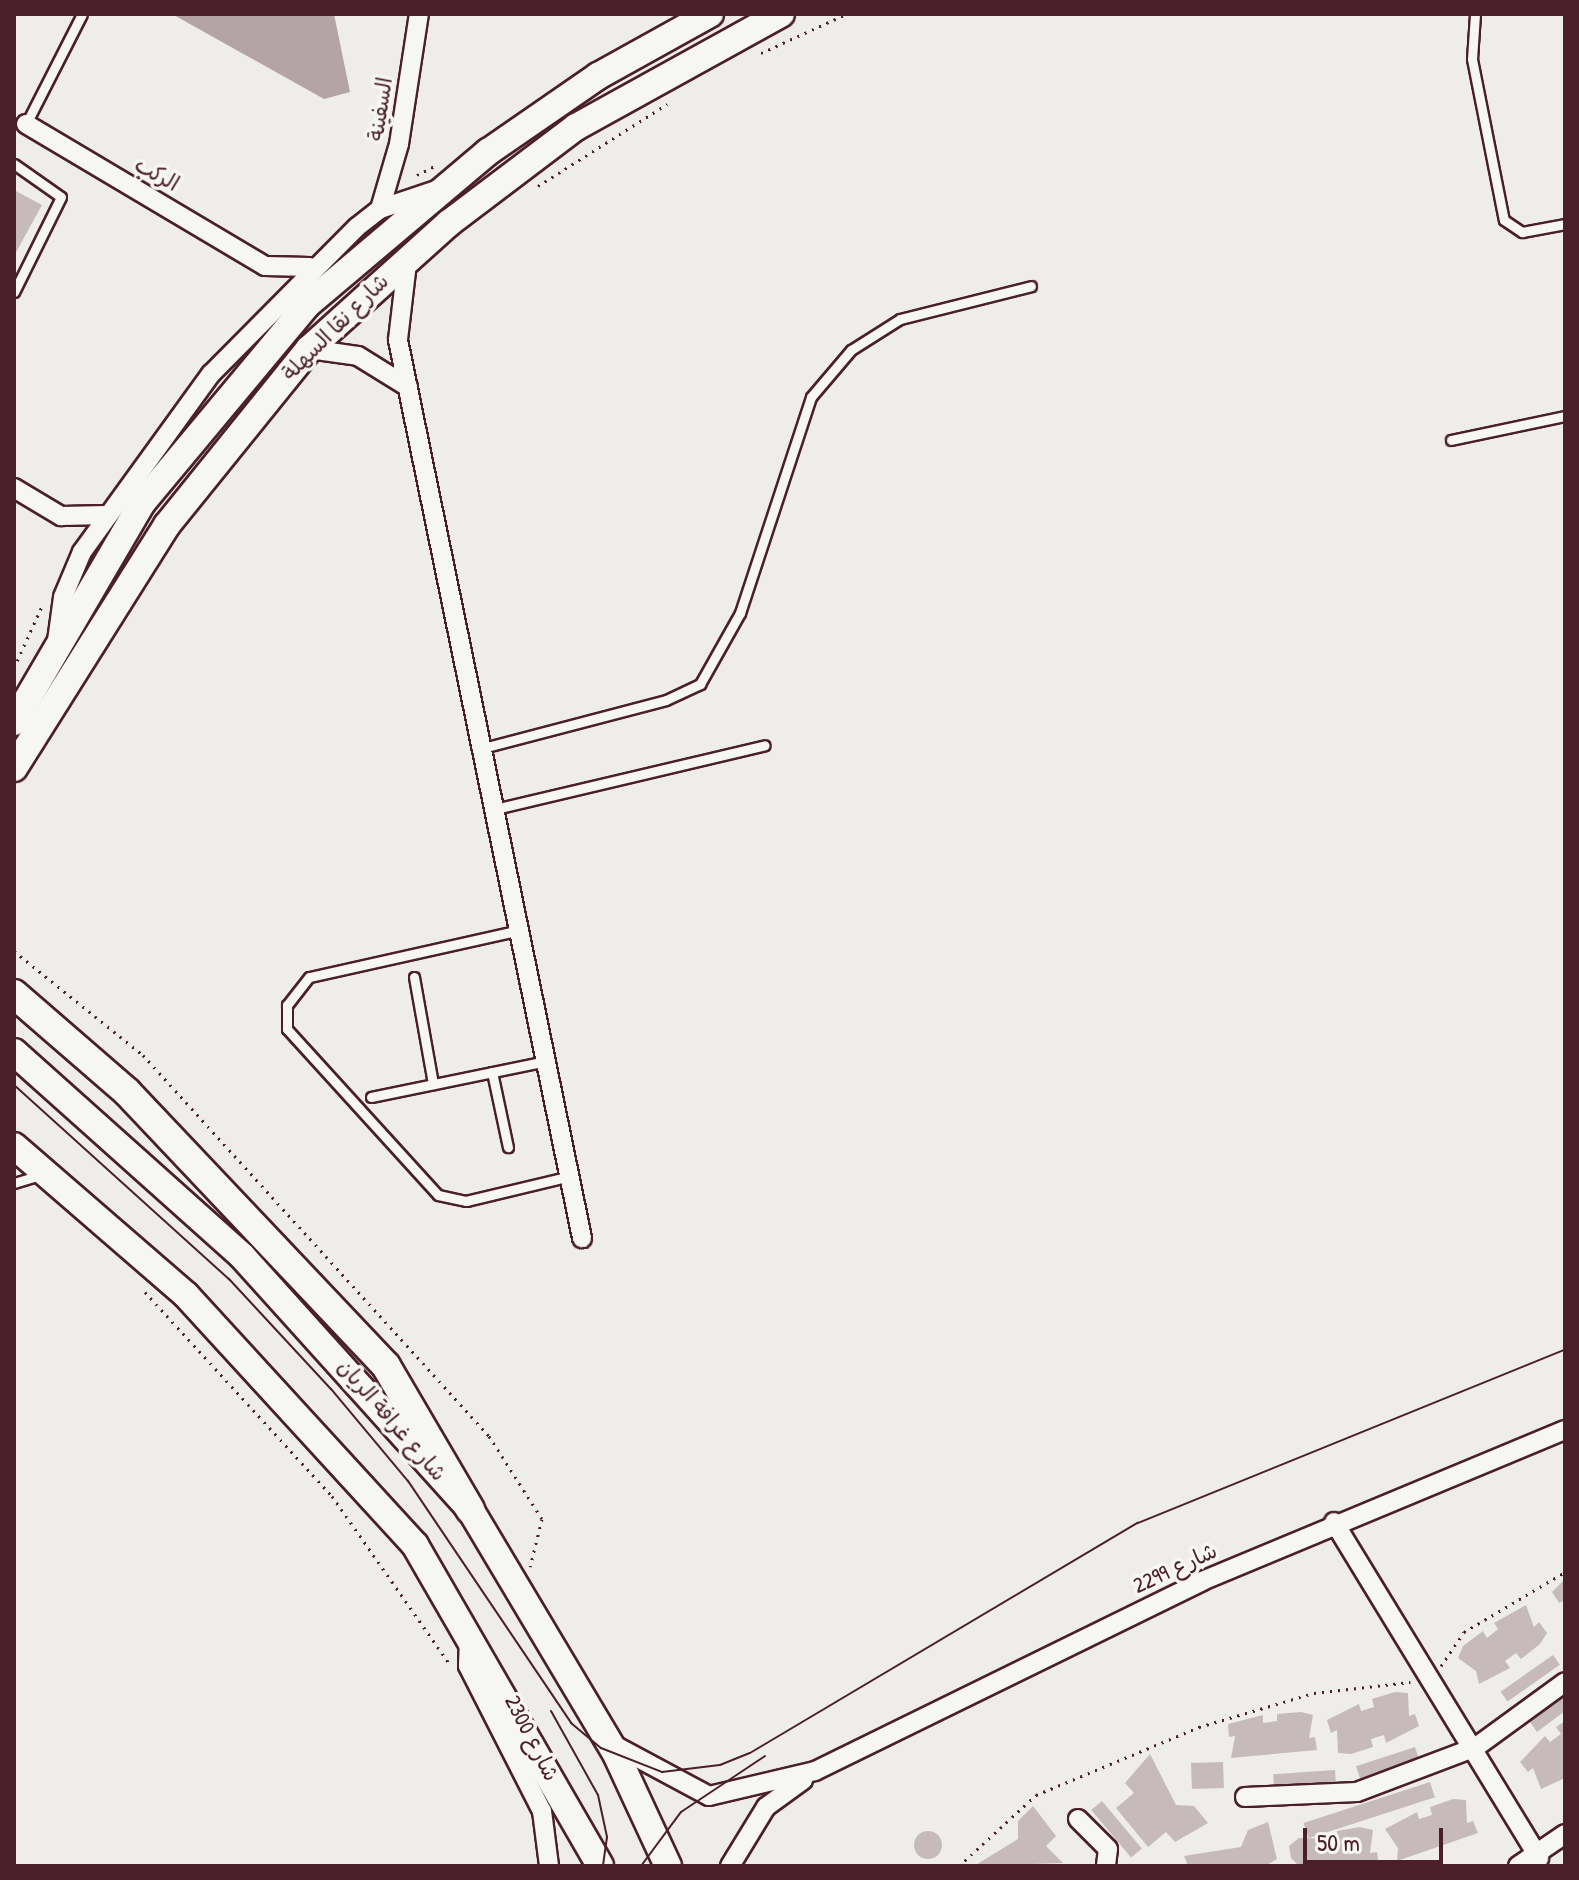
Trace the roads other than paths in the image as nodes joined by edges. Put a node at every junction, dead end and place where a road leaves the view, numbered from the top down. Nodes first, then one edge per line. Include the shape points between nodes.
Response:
1 (82, 14) edge
2 (419, 14) edge
3 (710, 14) edge
4 (781, 14) edge
5 (1475, 14) edge
6 (26, 124) joint
7 (14, 164) edge
8 (436, 190) junction
9 (380, 209) junction
10 (1565, 224) edge
11 (409, 256) junction
12 (265, 266) junction
13 (310, 267) junction
14 (1031, 286) dead end
15 (14, 292) edge
16 (274, 304) junction
17 (309, 349) junction
18 (410, 389) junction
19 (1565, 416) edge
20 (1451, 440) dead end
21 (14, 488) edge
22 (107, 515) junction
23 (61, 516) junction
24 (82, 552) junction
25 (57, 648) junction
26 (14, 722) edge
27 (765, 745) dead end
28 (483, 748) junction
29 (14, 768) edge
30 (495, 809) junction
31 (520, 930) junction
32 (414, 977) dead end
33 (14, 994) edge
34 (14, 1045) edge
35 (14, 1052) edge
36 (546, 1061) junction
37 (492, 1072) junction
38 (40, 1073) junction
39 (433, 1084) junction
40 (371, 1097) dead end
41 (14, 1146) edge
42 (508, 1147) dead end
43 (47, 1173) junction
44 (570, 1176) junction
45 (14, 1183) edge
46 (582, 1238) dead end
47 (1565, 1430) edge
48 (470, 1509) junction
49 (1334, 1522) junction
50 (469, 1634) junction
51 (1565, 1682) edge
52 (609, 1742) junction
53 (1476, 1747) junction
54 (815, 1771) junction
55 (1245, 1797) dead end
56 (1078, 1819) dead end
57 (1565, 1834) edge
58 (1539, 1858) junction
59 (549, 1866) edge
60 (600, 1866) edge
61 (668, 1866) edge
62 (730, 1866) edge
63 (1106, 1866) edge
64 (1518, 1866) edge

1 - 6 lane
2 - 9 street, السفينة via 403,120
3 - 8 street, شارع نقا السهلة via 598,76
4 - 11 street, شارع نقا السهلة via 576,127
5 - 10 lane via 1472,59 1504,220 1522,232
6 - 12 street, الركب
7 - 15 lane via 61,197
8 - 9 street, شارع نقا السهلة
8 - 25 street, شارع نقا السهلة via 308,304 211,413 96,573
9 - 13 street, شارع نقا السهلة
11 - 17 street, شارع نقا السهلة
11 - 18 street via 397,315
12 - 13 street, الركب
12 - 16 street
13 - 16 street, شارع نقا السهلة
14 - 28 lane via 900,319 851,350 811,397 757,570 720,658 700,684 666,700
16 - 22 street, شارع نقا السهلة via 177,417
17 - 18 street via 358,356
17 - 29 street, شارع نقا السهلة via 167,525
18 - 28 street
19 - 20 lane
21 - 23 street
22 - 23 street
22 - 24 street, شارع نقا السهلة
23 - 24 street
24 - 25 street, شارع نقا السهلة via 63,597
25 - 26 street, شارع نقا السهلة
27 - 30 lane
28 - 30 street
30 - 31 street
31 - 36 street
31 - 44 lane via 309,977 287,1005 287,1029 438,1195 466,1201
32 - 39 lane
33 - 48 main road via 127,1092 386,1366
34 - 38 street
35 - 38 street, شارع غرافة الريان
36 - 37 lane
36 - 44 street
37 - 39 lane
37 - 42 lane
38 - 48 street, شارع غرافة الريان via 242,1256
39 - 40 lane
41 - 43 street
43 - 45 lane
43 - 50 street via 186,1295 290,1402 415,1545
44 - 46 street
47 - 49 street, شارع 2299
48 - 52 street, شارع غرافة الريان
49 - 53 street via 1427,1677
49 - 54 street, شارع 2299
50 - 59 street, شارع 2300 via 468,1666 542,1811
50 - 60 street
51 - 53 street
52 - 54 street, شارع 2299 via 709,1796
52 - 61 street, شارع غرافة الريان
53 - 55 street via 1357,1792
53 - 58 street
54 - 62 street, شارع 2299 via 766,1807
56 - 63 street via 1108,1849
57 - 58 street
58 - 64 street

